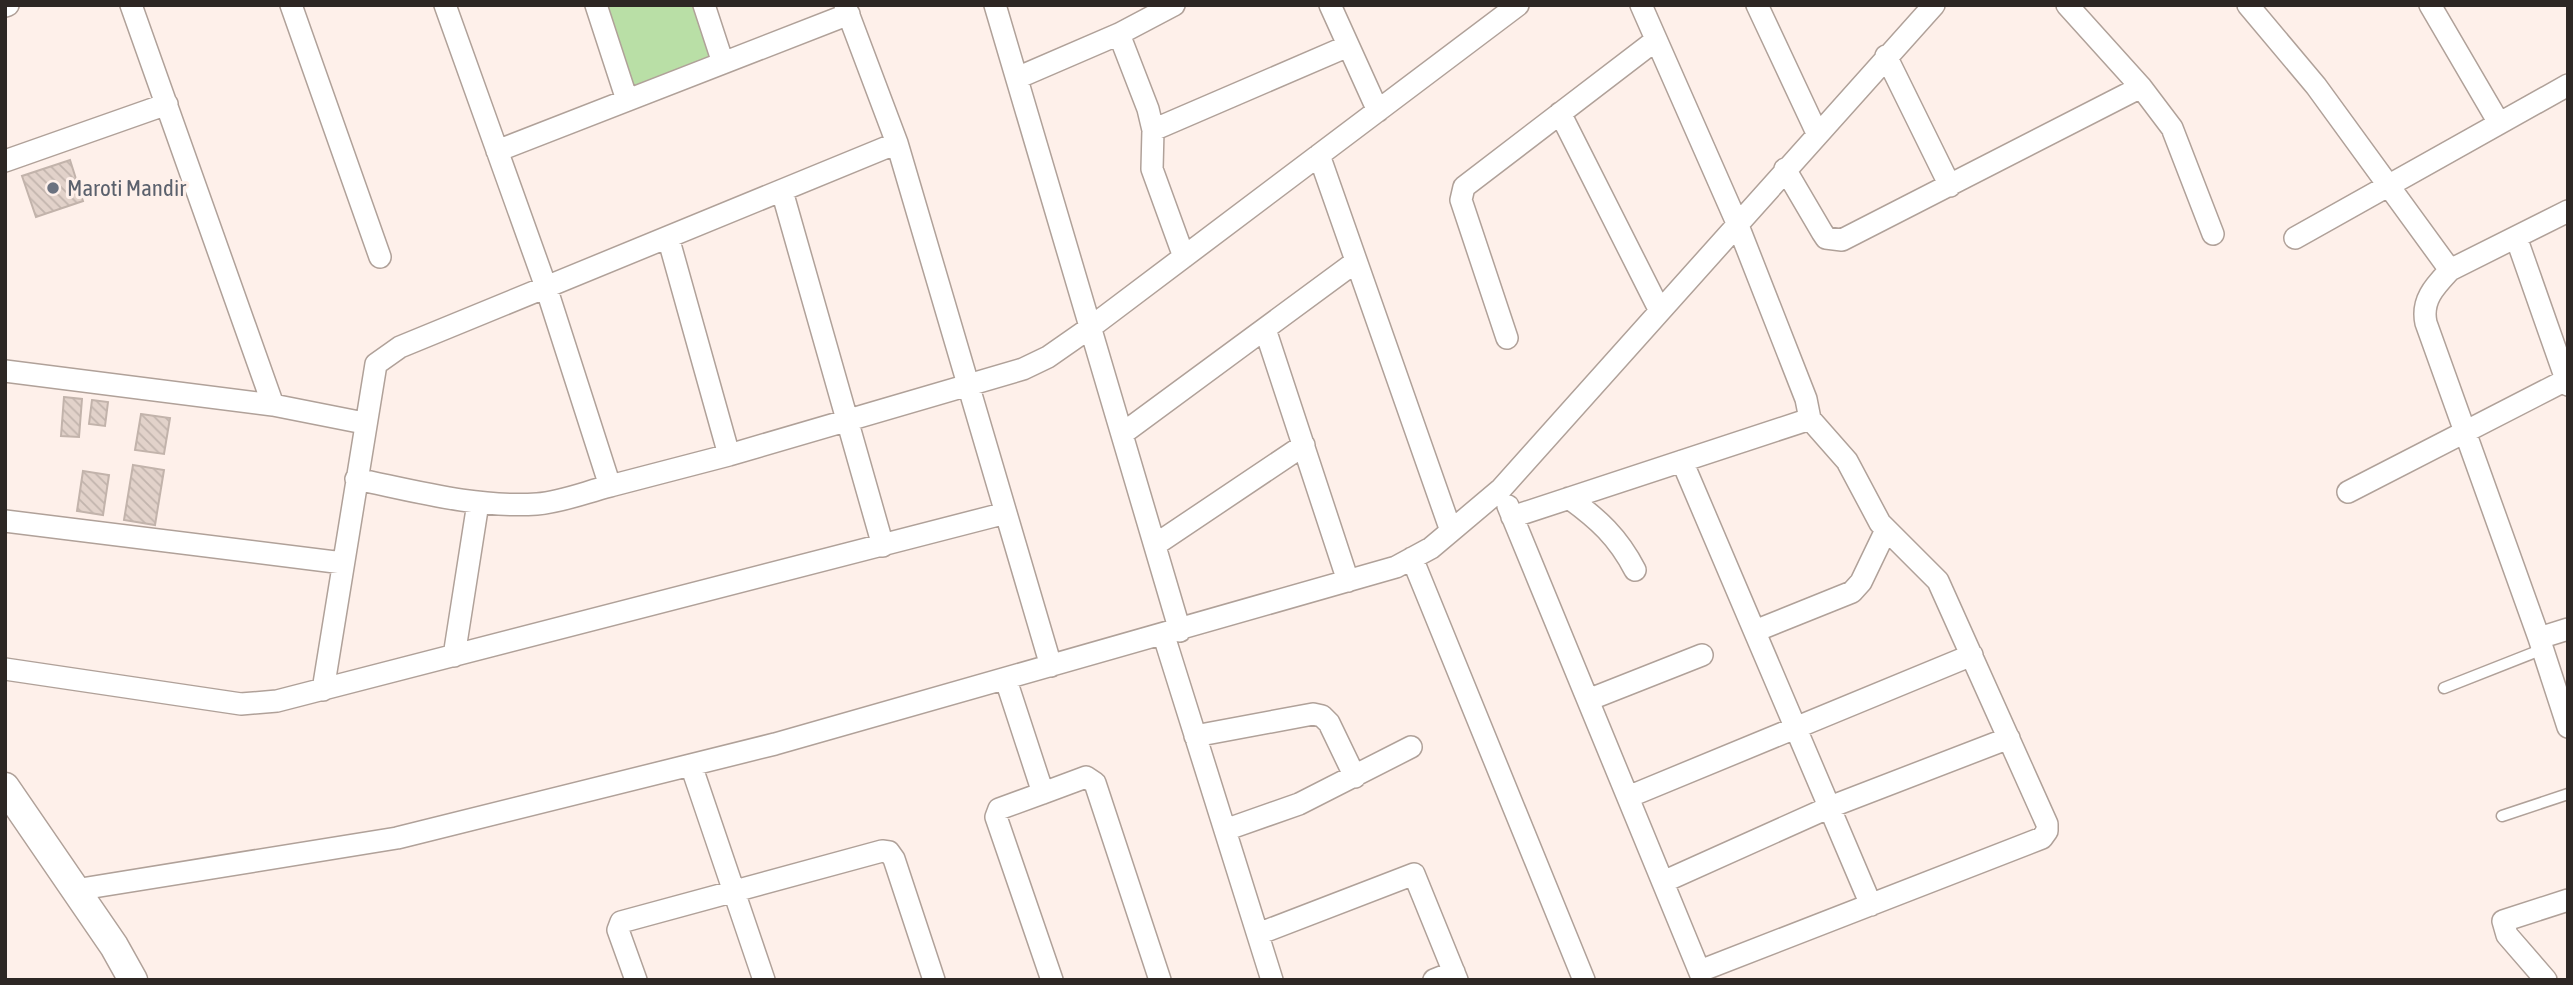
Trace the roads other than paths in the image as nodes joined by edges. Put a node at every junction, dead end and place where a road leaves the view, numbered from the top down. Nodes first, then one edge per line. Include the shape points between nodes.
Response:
1 (131, 5) edge
2 (291, 5) edge
3 (445, 5) edge
4 (596, 5) edge
5 (704, 5) edge
6 (996, 5) edge
7 (1174, 5) edge
8 (1330, 5) edge
9 (1518, 5) edge
10 (1641, 5) edge
11 (1934, 5) edge
12 (2067, 5) edge
13 (2248, 5) edge
14 (2430, 5) edge
15 (1760, 7) edge
16 (847, 10) edge
17 (1119, 34) junction
18 (1656, 40) junction
19 (1348, 46) junction
20 (1886, 56) junction
21 (723, 63) junction
22 (1017, 78) junction
23 (2568, 85) edge
24 (2141, 87) junction
25 (627, 100) junction
26 (167, 104) junction
27 (1378, 111) junction
28 (1560, 113) junction
29 (2499, 123) junction
30 (1153, 130) junction
31 (1817, 133) junction
32 (897, 143) junction
33 (497, 151) junction
34 (1319, 155) junction
35 (5, 161) edge
36 (1785, 170) junction
37 (2388, 183) junction
38 (1950, 186) junction
39 (782, 191) junction
40 (2568, 211) edge
41 (1737, 223) junction
42 (2213, 234) dead end
43 (668, 237) junction
44 (2516, 237) junction
45 (2295, 238) dead end
46 (380, 257) dead end
47 (1184, 257) junction
48 (1354, 263) junction
49 (2450, 270) junction
50 (546, 287) junction
51 (1659, 309) junction
52 (1091, 327) junction
53 (1265, 329) junction
54 (1507, 338) dead end
55 (5, 371) edge
56 (2567, 381) edge
57 (971, 385) junction
58 (273, 405) junction
59 (1811, 419) junction
60 (847, 421) junction
61 (364, 423) junction
62 (2465, 432) junction
63 (1122, 434) junction
64 (1304, 445) junction
65 (729, 455) junction
66 (1682, 461) junction
67 (356, 479) junction
68 (610, 486) junction
69 (1501, 489) junction
70 (2348, 492) dead end
71 (1569, 498) junction
72 (478, 503) junction
73 (1006, 513) junction
74 (1513, 517) junction
75 (5, 521) edge
76 (1886, 530) junction
77 (1451, 531) junction
78 (1155, 545) junction
79 (883, 546) junction
80 (1412, 558) junction
81 (343, 563) junction
82 (1635, 570) dead end
83 (1348, 581) junction
84 (2568, 629) edge
85 (1755, 631) junction
86 (1172, 633) junction
87 (2541, 644) junction
88 (1702, 655) dead end
89 (1972, 655) junction
90 (454, 656) junction
91 (1051, 666) junction
92 (5, 669) edge
93 (1006, 680) junction
94 (2444, 688) dead end
95 (323, 690) junction
96 (1588, 700) junction
97 (1795, 726) junction
98 (2568, 727) edge
99 (1195, 736) junction
100 (2009, 738) junction
101 (1410, 747) dead end
102 (691, 765) junction
103 (1355, 777) junction
104 (5, 787) edge
105 (1043, 793) junction
106 (2568, 794) edge
107 (1628, 797) junction
108 (1830, 807) junction
109 (2502, 816) dead end
110 (1225, 830) junction
111 (1663, 882) junction
112 (733, 889) junction
113 (75, 890) junction
114 (2568, 900) edge
115 (1871, 905) junction
116 (1258, 934) junction
117 (1456, 976) edge
118 (1702, 976) edge
119 (133, 980) edge
120 (636, 980) edge
121 (764, 980) edge
122 (934, 980) edge
123 (1052, 980) edge
124 (1160, 980) edge
125 (1272, 980) edge
126 (1434, 980) edge
127 (1584, 980) edge
128 (2546, 980) edge

1 - 26 street
2 - 46 street
3 - 33 street
4 - 25 street
5 - 21 street
6 - 22 street
7 - 17 street
8 - 19 street
9 - 27 street
10 - 18 street
11 - 20 street
12 - 24 street
13 - 37 street
14 - 29 street
15 - 31 street
16 - 21 street
16 - 32 street
17 - 22 street
17 - 30 street
18 - 28 street
18 - 41 street
19 - 27 street
19 - 30 street
20 - 31 street
20 - 38 street
21 - 25 street
22 - 52 street
23 - 29 street
24 - 38 street
24 - 42 street via 2178,137
25 - 33 street
26 - 35 street
26 - 58 street
27 - 34 street
28 - 51 street
28 - 54 street via 1464,187 1461,194
29 - 37 street
30 - 47 street via 1152,169
31 - 36 street
32 - 39 street
32 - 57 street
33 - 50 street
34 - 47 street
34 - 48 street
36 - 38 street via 1822,232 1834,241
36 - 41 street
37 - 45 street
37 - 49 street
39 - 43 street
39 - 60 street
40 - 44 street
41 - 51 street
41 - 59 street
43 - 50 street
43 - 65 street
44 - 49 street
44 - 56 street
47 - 52 street
48 - 53 street
48 - 77 street
49 - 62 street via 2433,287 2424,314
50 - 61 street via 383,358 372,372
50 - 68 street
51 - 69 street
52 - 57 street via 1033,365
52 - 63 street
53 - 63 street
53 - 64 street
55 - 58 street
56 - 62 street
57 - 60 street
57 - 73 street
58 - 61 street
59 - 66 street
59 - 76 street via 1847,461
60 - 65 street
60 - 79 street
61 - 67 street
62 - 70 street
62 - 87 street
63 - 78 street
64 - 78 street
64 - 83 street
65 - 68 street
66 - 71 street
66 - 85 street
67 - 72 street
67 - 81 street
68 - 72 street via 539,504
69 - 74 street
69 - 77 street
71 - 74 street
71 - 82 street via 1616,537
72 - 90 street
73 - 79 street
73 - 91 street
74 - 96 street
75 - 81 street
76 - 85 street via 1852,592
76 - 89 street via 1938,581
77 - 80 street
78 - 86 street
79 - 90 street
80 - 83 street
80 - 127 street
81 - 95 street
83 - 86 street
84 - 87 street
85 - 97 street
86 - 91 street
86 - 99 street
87 - 94 lane
87 - 98 street
88 - 96 street
89 - 97 street
89 - 100 street
90 - 95 street
91 - 93 street
92 - 95 street via 241,704
93 - 102 street
93 - 105 street
96 - 107 street
97 - 107 street
97 - 108 street
99 - 103 street via 1322,716
99 - 110 street
100 - 108 street
100 - 115 street via 2047,824 2042,838
101 - 103 street
102 - 112 street
102 - 113 street via 397,838
103 - 110 street
104 - 113 street
105 - 123 street via 999,809 996,817
105 - 124 street via 1086,778 1095,783
106 - 109 lane
107 - 111 street
108 - 111 street
108 - 115 street
110 - 116 street
111 - 118 street
112 - 120 street via 621,922 618,930
112 - 121 street
112 - 122 street via 889,852
113 - 119 street
114 - 128 street via 2503,921 2507,936
115 - 118 street
116 - 117 street via 1414,874
116 - 125 street
117 - 126 street

